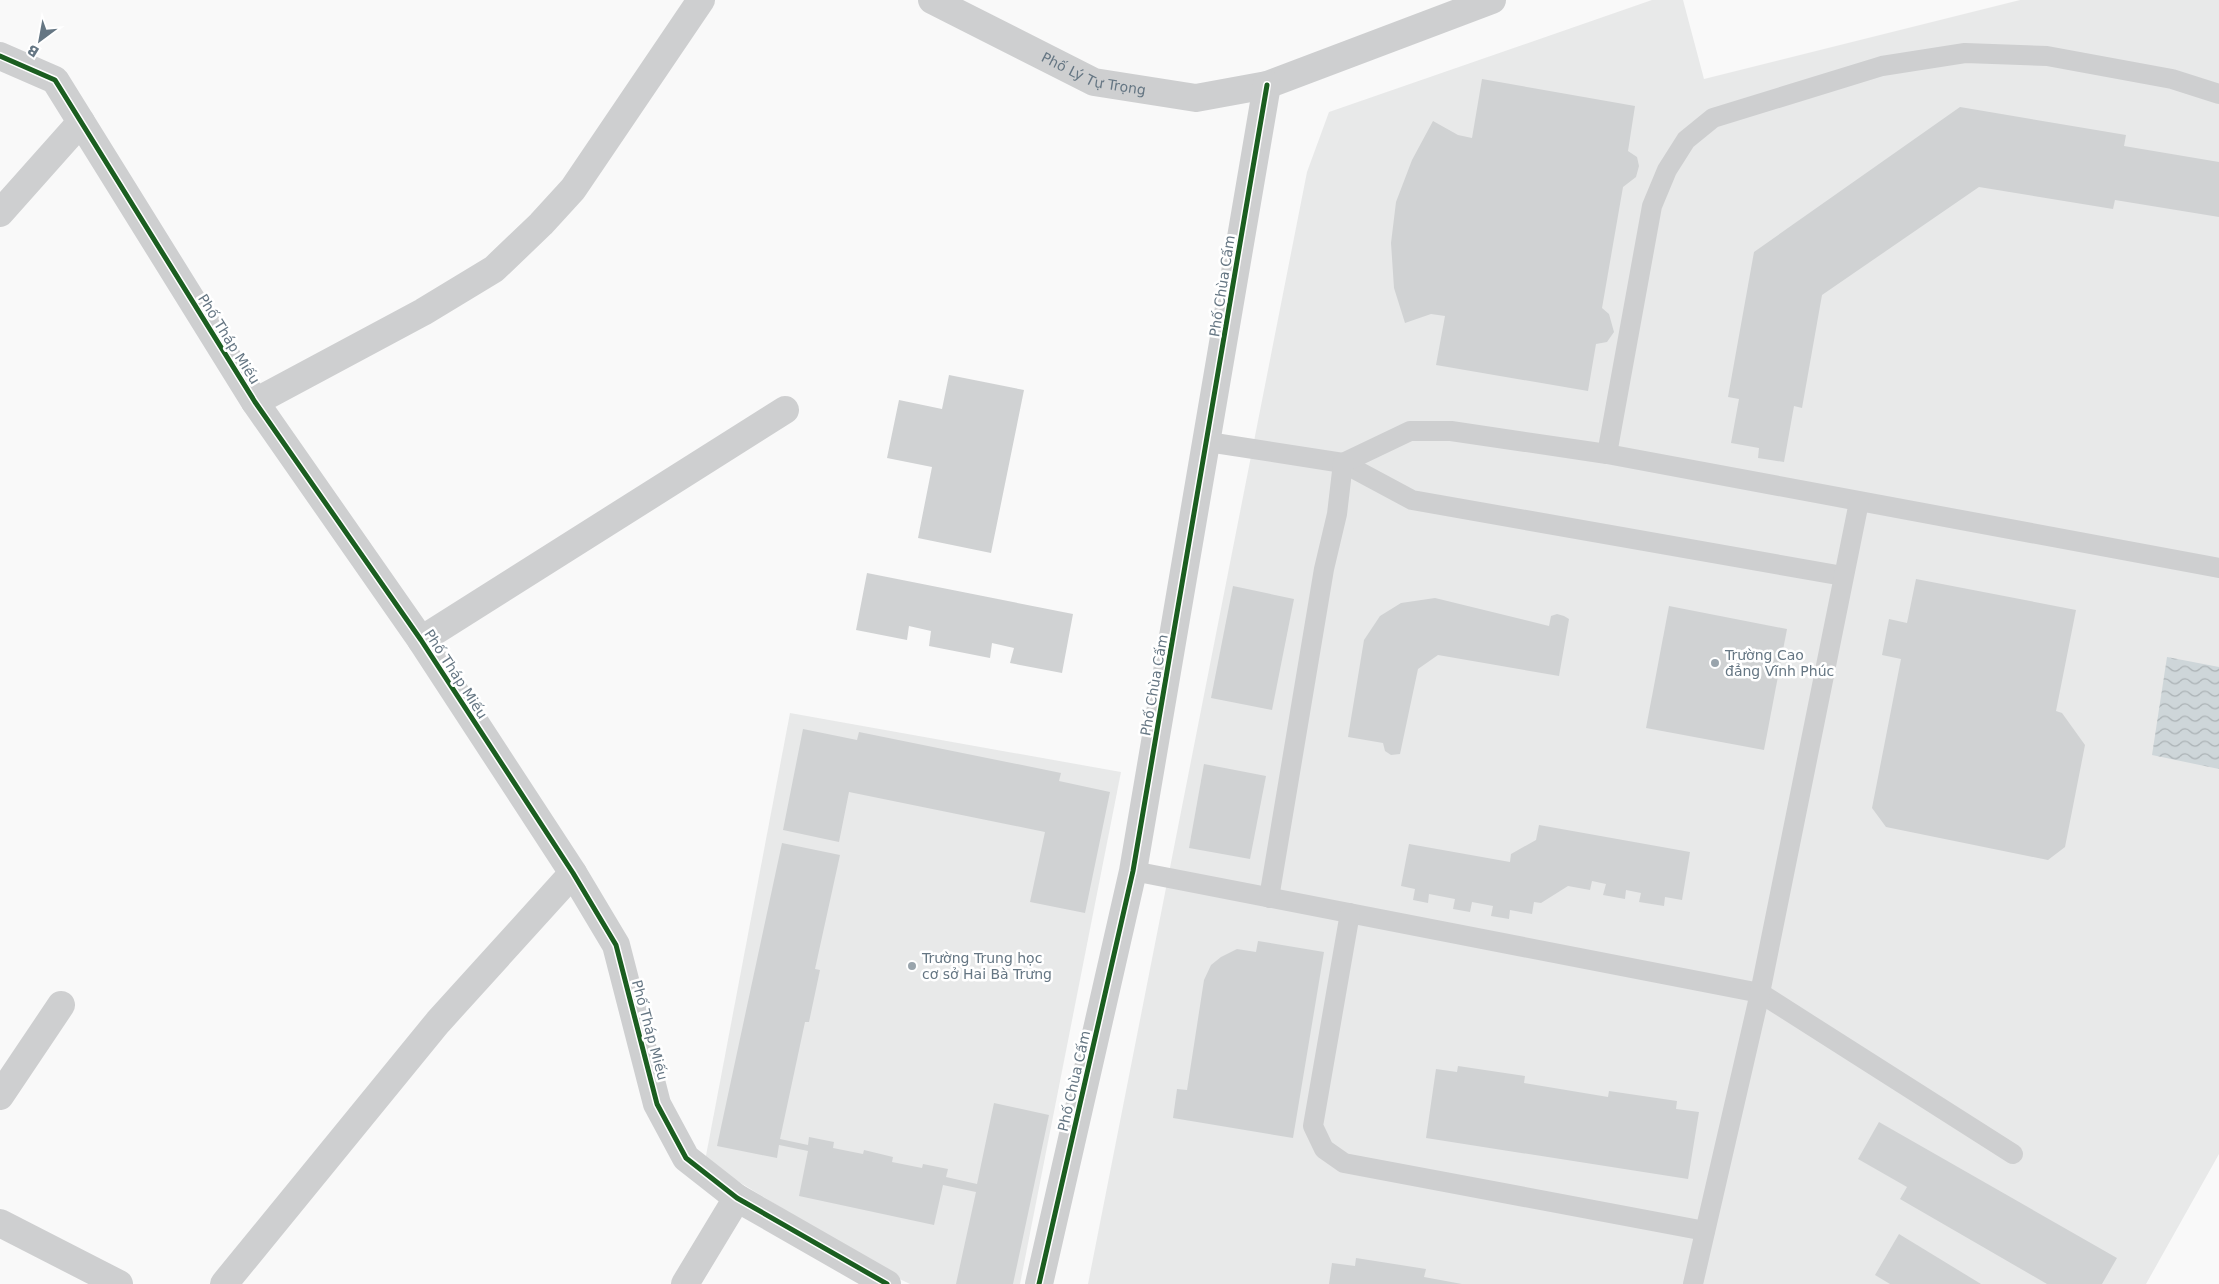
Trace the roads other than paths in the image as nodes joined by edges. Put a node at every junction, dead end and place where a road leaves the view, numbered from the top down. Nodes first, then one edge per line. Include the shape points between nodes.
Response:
1 (701, 0) edge
2 (932, 0) edge
3 (1492, 0) edge
4 (0, 56) edge
5 (1267, 85) junction
6 (2219, 94) edge
7 (81, 122) junction
8 (0, 213) edge
9 (255, 402) junction
10 (785, 410) dead end
11 (1208, 442) junction
12 (1608, 454) junction
13 (1343, 463) junction
14 (1859, 502) junction
15 (2219, 568) edge
16 (1844, 576) junction
17 (421, 640) junction
18 (1133, 870) junction
19 (573, 872) junction
20 (1269, 898) junction
21 (1350, 913) junction
22 (1760, 992) junction
23 (61, 1005) dead end
24 (0, 1096) edge
25 (2013, 1154) dead end
26 (737, 1198) junction
27 (0, 1223) edge
28 (1705, 1232) junction
29 (119, 1284) edge
30 (224, 1284) edge
31 (685, 1284) edge
32 (887, 1284) edge
33 (1039, 1284) edge
34 (1693, 1284) edge

1 - 9 street via 572,189 494,269 423,312
2 - 5 street, Phố Lý Tự Trọng via 1094,82 1196,98
3 - 5 street
4 - 7 street, Phố Tháp Miếu via 55,80
5 - 11 street, Phố Chùa Cấm
6 - 12 lane via 2172,79 2047,56 1965,53 1882,66 1713,118 1686,140 1667,170 1652,206
7 - 8 street
7 - 9 street, Phố Tháp Miếu
9 - 17 street, Phố Tháp Miếu
10 - 17 street
11 - 13 lane
11 - 18 street, Phố Chùa Cấm
12 - 13 lane via 1451,431 1410,431
12 - 14 lane
13 - 16 lane via 1412,500
13 - 20 lane via 1337,514 1324,568
14 - 15 lane
14 - 16 lane
16 - 22 lane
17 - 19 street, Phố Tháp Miếu
18 - 20 lane
18 - 33 street, Phố Chùa Cấm
19 - 26 street, Phố Tháp Miếu via 616,945 657,1104 686,1158
19 - 30 street via 438,1022
20 - 21 lane
21 - 22 lane
21 - 28 lane via 1313,1126 1324,1149 1344,1163
22 - 25 lane
22 - 28 lane
23 - 24 street
26 - 31 street
26 - 32 street, Phố Tháp Miếu
27 - 29 street
28 - 34 lane

